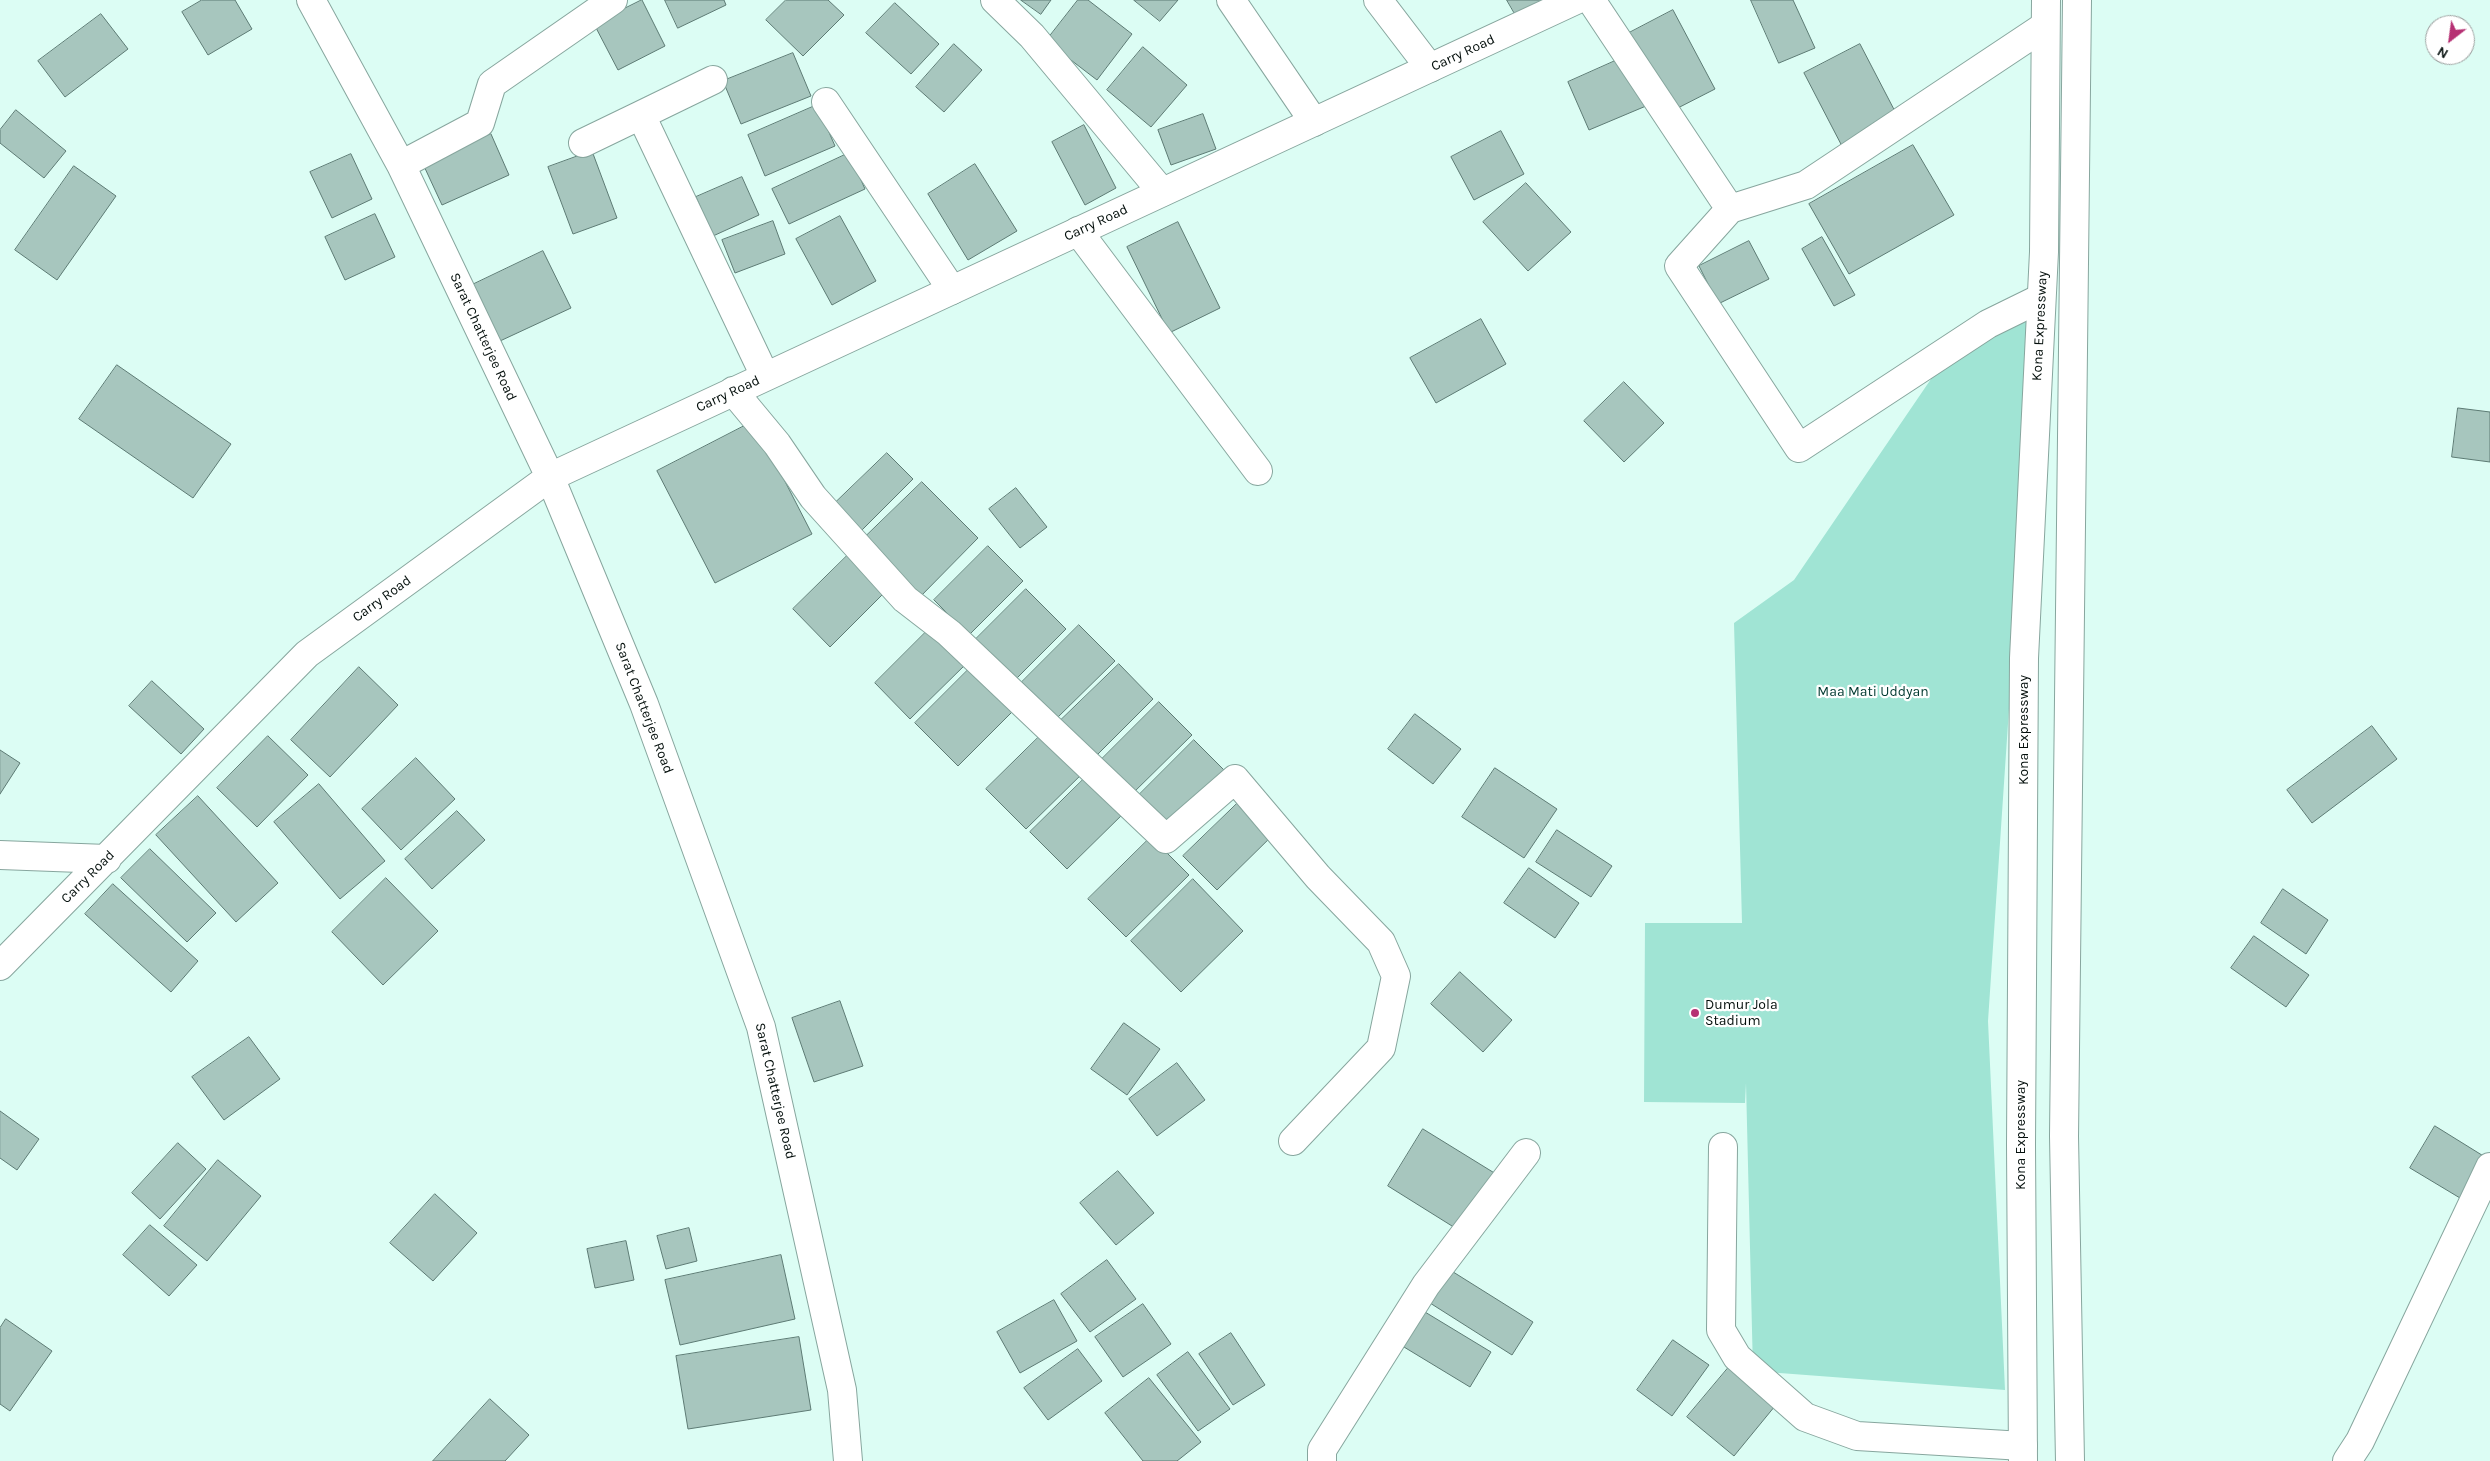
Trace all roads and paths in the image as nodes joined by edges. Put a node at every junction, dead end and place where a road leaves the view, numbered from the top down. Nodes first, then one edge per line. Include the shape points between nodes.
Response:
1 (312, 0) edge
2 (613, 0) edge
3 (995, 0) edge
4 (1231, 0) edge
5 (1378, 0) edge
6 (1576, 0) edge
7 (1590, 0) edge
8 (2077, 0) edge
9 (2045, 13) edge
10 (1430, 68) junction
11 (713, 80) dead end
12 (826, 102) dead end
13 (641, 115) junction
14 (1314, 122) junction
15 (583, 143) dead end
16 (401, 165) junction
17 (1162, 192) junction
18 (1730, 209) junction
19 (1078, 231) junction
20 (952, 290) junction
21 (2041, 298) junction
22 (766, 376) junction
23 (733, 391) junction
24 (1258, 472) dead end
25 (550, 477) junction
26 (0, 855) edge
27 (107, 858) junction
28 (0, 966) edge
29 (1294, 1140) dead end
30 (1723, 1147) dead end
31 (1526, 1153) dead end
32 (2490, 1167) edge
33 (2022, 1453) edge
34 (848, 1461) edge
35 (1322, 1461) edge
36 (2070, 1461) edge
37 (2347, 1461) edge

1 - 16 main road, Sarat Chatterjee Road
2 - 16 main road via 492,84 480,123
3 - 17 main road via 1032,36
4 - 14 main road
5 - 10 main road
6 - 10 main road, Carry Road
7 - 18 main road
8 - 36 main road via 2064,1136
9 - 18 main road via 1806,186
9 - 21 main road, Kona Expressway
10 - 14 main road, Carry Road
11 - 13 main road
12 - 20 main road
13 - 15 main road
13 - 22 main road
14 - 17 main road, Carry Road
16 - 25 main road, Sarat Chatterjee Road
17 - 19 main road, Carry Road
18 - 21 main road via 1678,266 1799,448 1988,324
19 - 20 main road, Carry Road
19 - 24 main road
20 - 22 main road, Carry Road
21 - 33 main road, Kona Expressway via 2024,658
22 - 23 main road, Carry Road
23 - 25 main road, Carry Road
23 - 29 main road via 777,444 813,497 904,599 949,633 1166,838 1235,779 1318,877 1382,942 1396,976 1381,1048
25 - 27 main road, Carry Road via 307,654
25 - 34 main road, Sarat Chatterjee Road via 644,704 761,1027 842,1390
26 - 27 main road
27 - 28 main road, Carry Road
30 - 33 main road via 1721,1330 1737,1357 1805,1417 1858,1436
31 - 35 main road via 1426,1285 1322,1450
32 - 37 main road via 2364,1433

